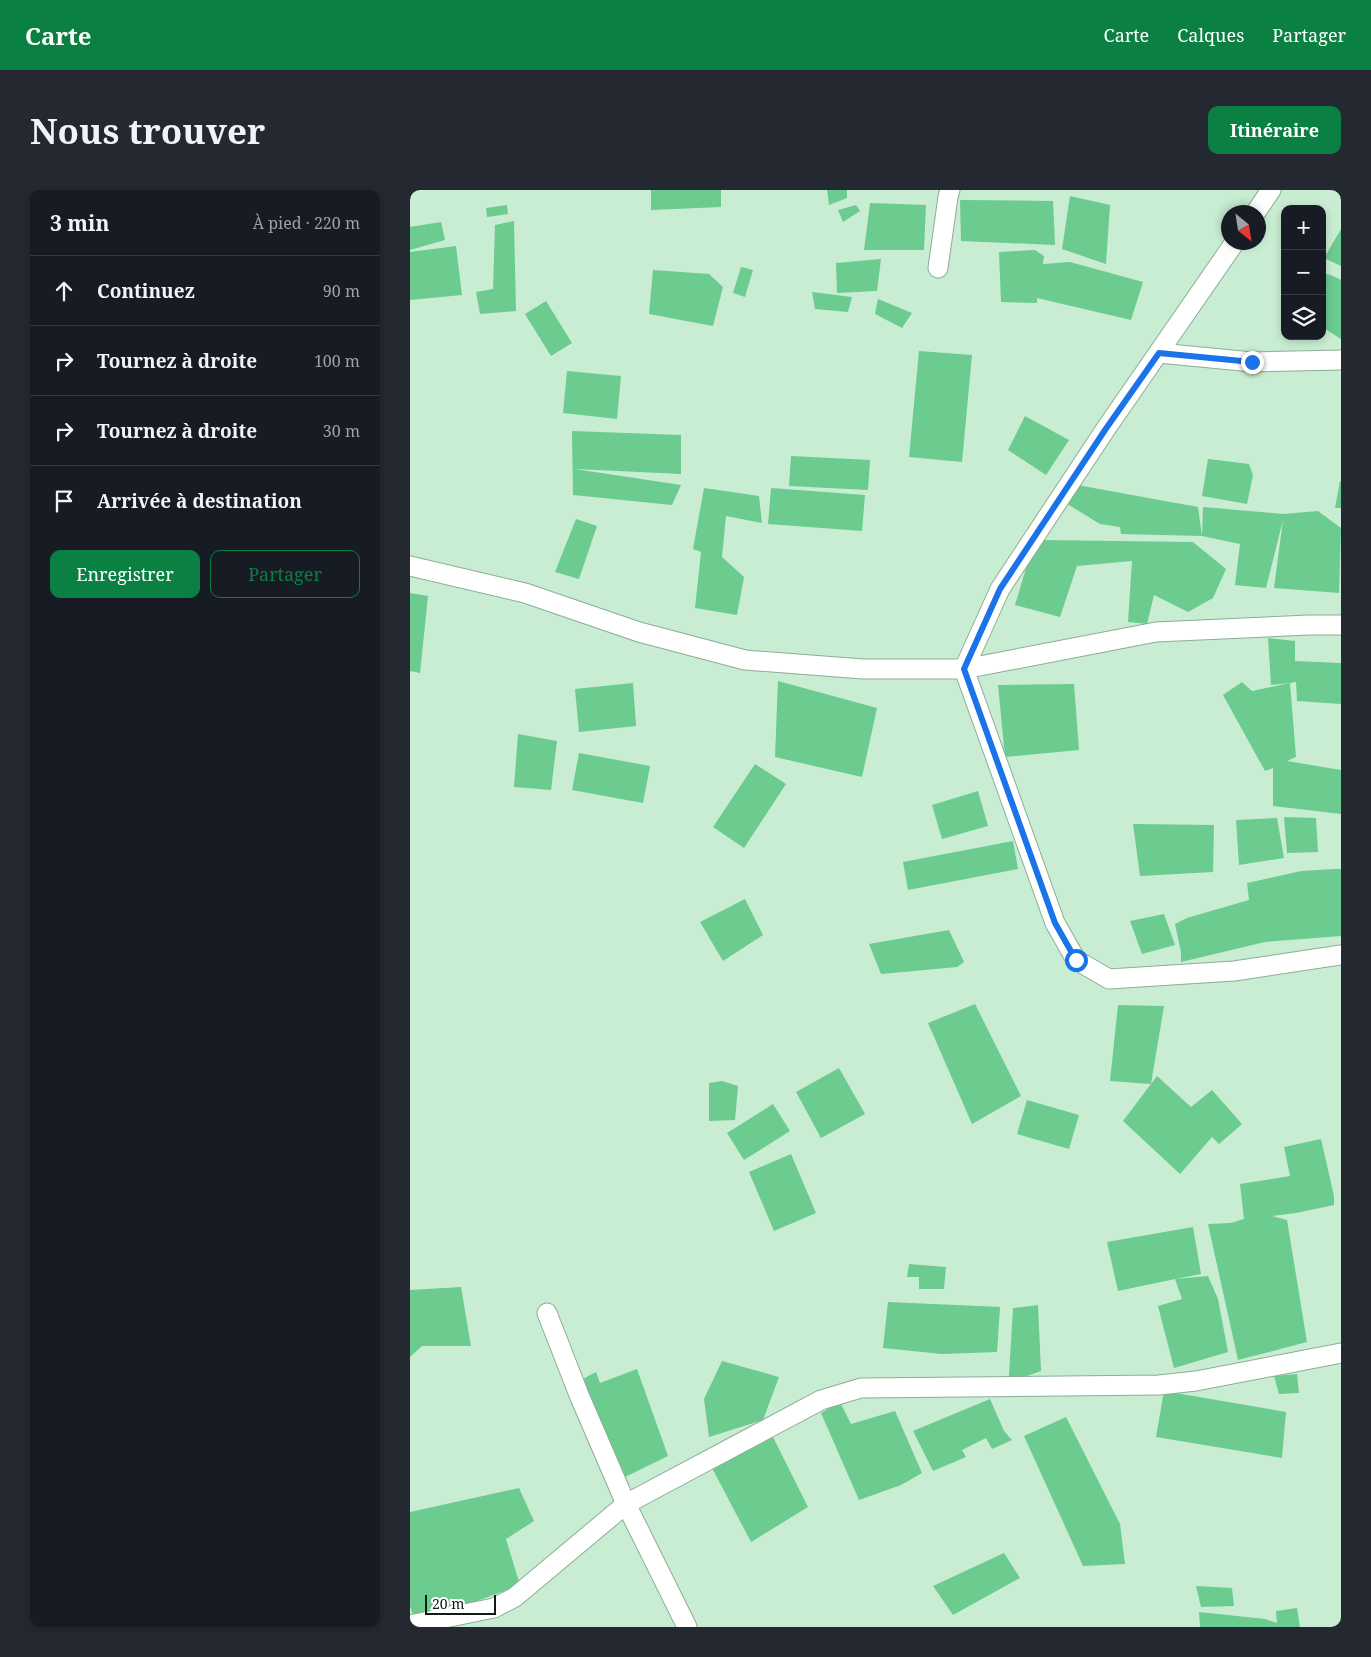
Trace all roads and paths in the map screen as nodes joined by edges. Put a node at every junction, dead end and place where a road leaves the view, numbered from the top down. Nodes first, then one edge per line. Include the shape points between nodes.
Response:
1 (950, 190) edge
2 (1267, 192) edge
3 (1260, 205) edge
4 (1230, 250) edge
5 (938, 268) dead end
6 (1159, 353) junction
7 (1341, 360) edge
8 (410, 566) edge
9 (1341, 625) edge
10 (964, 669) junction
11 (1341, 955) edge
12 (547, 1313) dead end
13 (1341, 1353) edge
14 (626, 1504) junction
15 (410, 1625) edge
16 (687, 1627) edge

1 - 5 street
2 - 3 street
4 - 6 street
6 - 7 street via 1252,362
6 - 10 street via 1000,589
8 - 10 street via 525,593 639,632 745,660 863,669
9 - 10 street via 1156,632
10 - 11 street via 1055,923 1076,960 1108,979 1234,971
12 - 14 street
13 - 14 street via 1159,1385 861,1388 821,1400
14 - 15 street via 515,1597 494,1608
14 - 16 street

